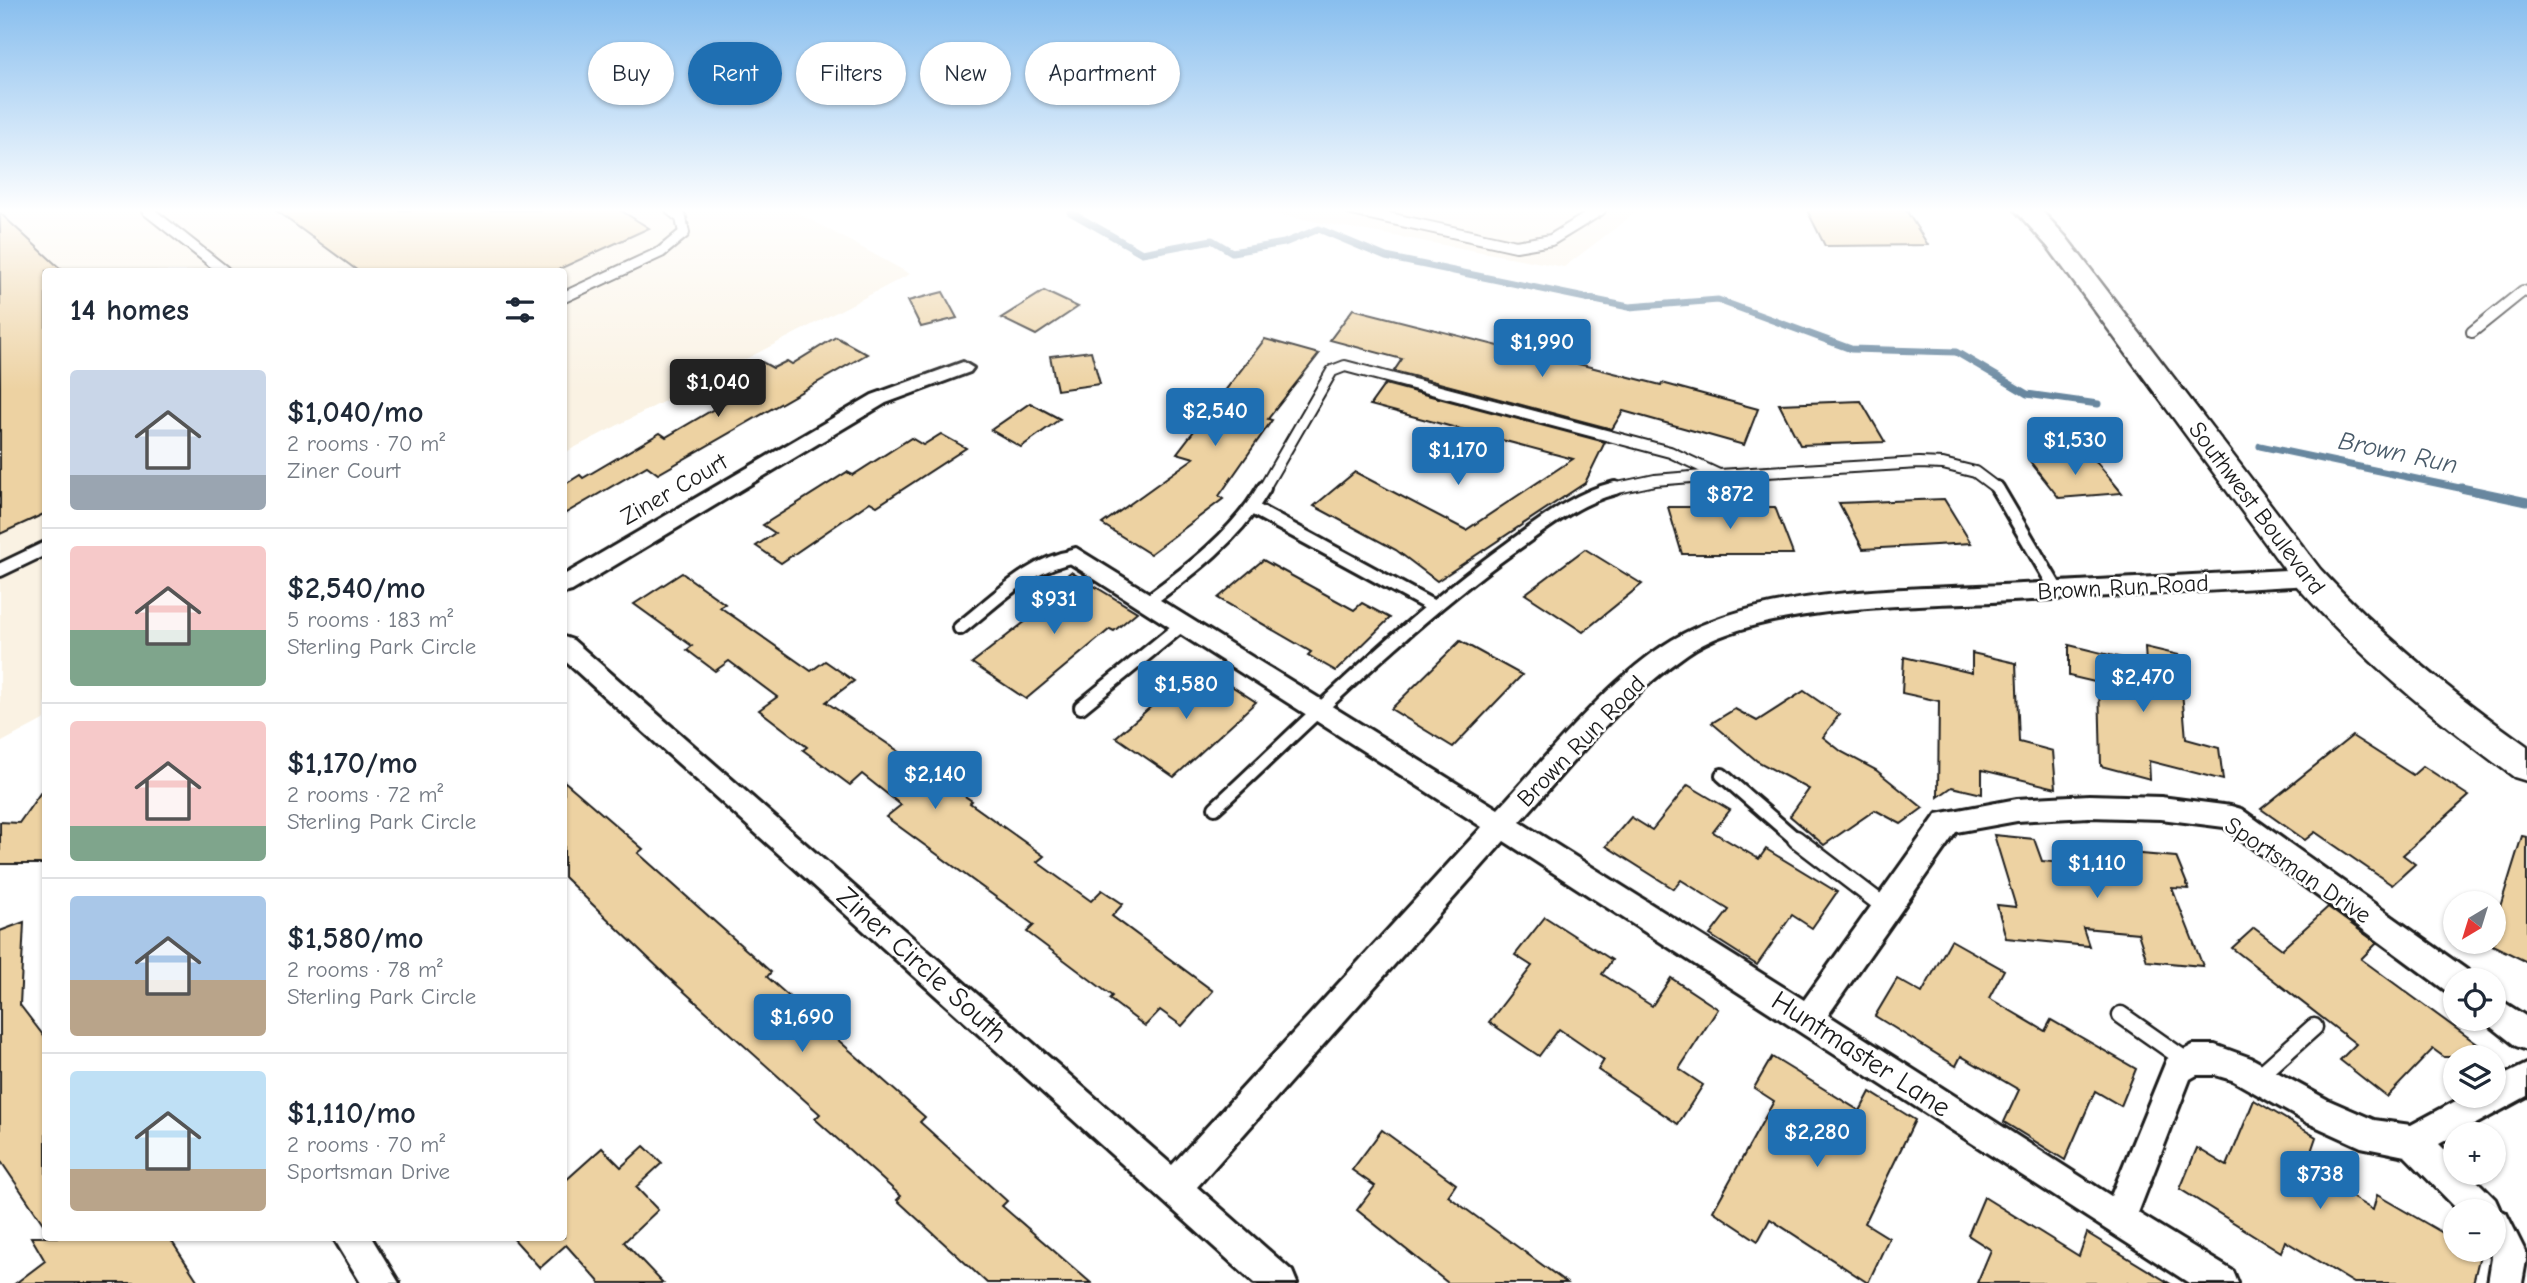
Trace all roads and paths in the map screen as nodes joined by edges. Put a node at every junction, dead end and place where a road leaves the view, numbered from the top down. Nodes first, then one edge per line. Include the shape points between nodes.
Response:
1 (622, 270) edge
2 (2078, 270) edge
3 (2527, 292) edge
4 (567, 296) edge
5 (2472, 332) dead end
6 (964, 368) dead end
7 (1719, 475) junction
8 (1252, 508) junction
9 (42, 550) edge
10 (1076, 556) joint
11 (0, 570) edge
12 (2308, 577) junction
13 (567, 583) edge
14 (2057, 590) junction
15 (1147, 602) junction
16 (1432, 606) junction
17 (1183, 624) junction
18 (960, 628) dead end
19 (567, 649) edge
20 (1081, 707) dead end
21 (1321, 711) junction
22 (2527, 766) edge
23 (1722, 775) dead end
24 (1214, 808) dead end
25 (1501, 824) junction
26 (1885, 907) junction
27 (2443, 971) edge
28 (2121, 1015) dead end
29 (1808, 1019) junction
30 (2506, 1019) edge
31 (2314, 1027) dead end
32 (2527, 1036) edge
33 (2189, 1063) junction
34 (2257, 1078) junction
35 (2527, 1079) edge
36 (2413, 1141) junction
37 (1172, 1188) junction
38 (2471, 1199) edge
39 (2118, 1220) junction
40 (353, 1241) edge
41 (2506, 1248) edge
42 (2207, 1279) edge
43 (382, 1283) edge
44 (1280, 1283) edge
45 (2505, 1283) edge

1 - 4 lane
2 - 12 street, Southwest Boulevard
3 - 5 lane via 2522,291
6 - 13 street, Ziner Court via 879,399
7 - 8 lane via 1670,452 1345,366 1332,370
7 - 14 lane via 1919,463 1966,468 1994,483 2002,493
7 - 16 lane via 1629,485 1593,495
8 - 15 lane via 1197,566
8 - 16 lane
9 - 11 lane
10 - 15 street, Huntmaster Lane
10 - 18 lane via 1048,562
12 - 14 street, Brown Run Road
12 - 22 street, Southwest Boulevard via 2340,615 2425,691
14 - 25 street, Brown Run Road via 1830,603 1723,624 1679,647 1630,685
15 - 17 street, Huntmaster Lane
16 - 21 lane
17 - 20 lane
17 - 21 street, Huntmaster Lane
19 - 37 street, Ziner Circle South
21 - 24 lane
21 - 25 street, Huntmaster Lane
23 - 26 lane via 1805,848
25 - 29 street, Huntmaster Lane
25 - 37 street, Brown Run Road
26 - 27 street, Sportsman Drive via 1947,822 1992,812 2110,807 2193,810 2231,817
26 - 29 street, Sportsman Drive
28 - 33 lane
29 - 39 street, Huntmaster Lane
30 - 32 street
31 - 34 lane
33 - 34 street via 2216,1060
33 - 39 street via 2178,1069
34 - 36 street via 2373,1136
35 - 36 street
36 - 38 street
37 - 44 street, Ziner Circle South
39 - 42 street, Huntmaster Lane
40 - 43 street
41 - 45 street via 2510,1256

